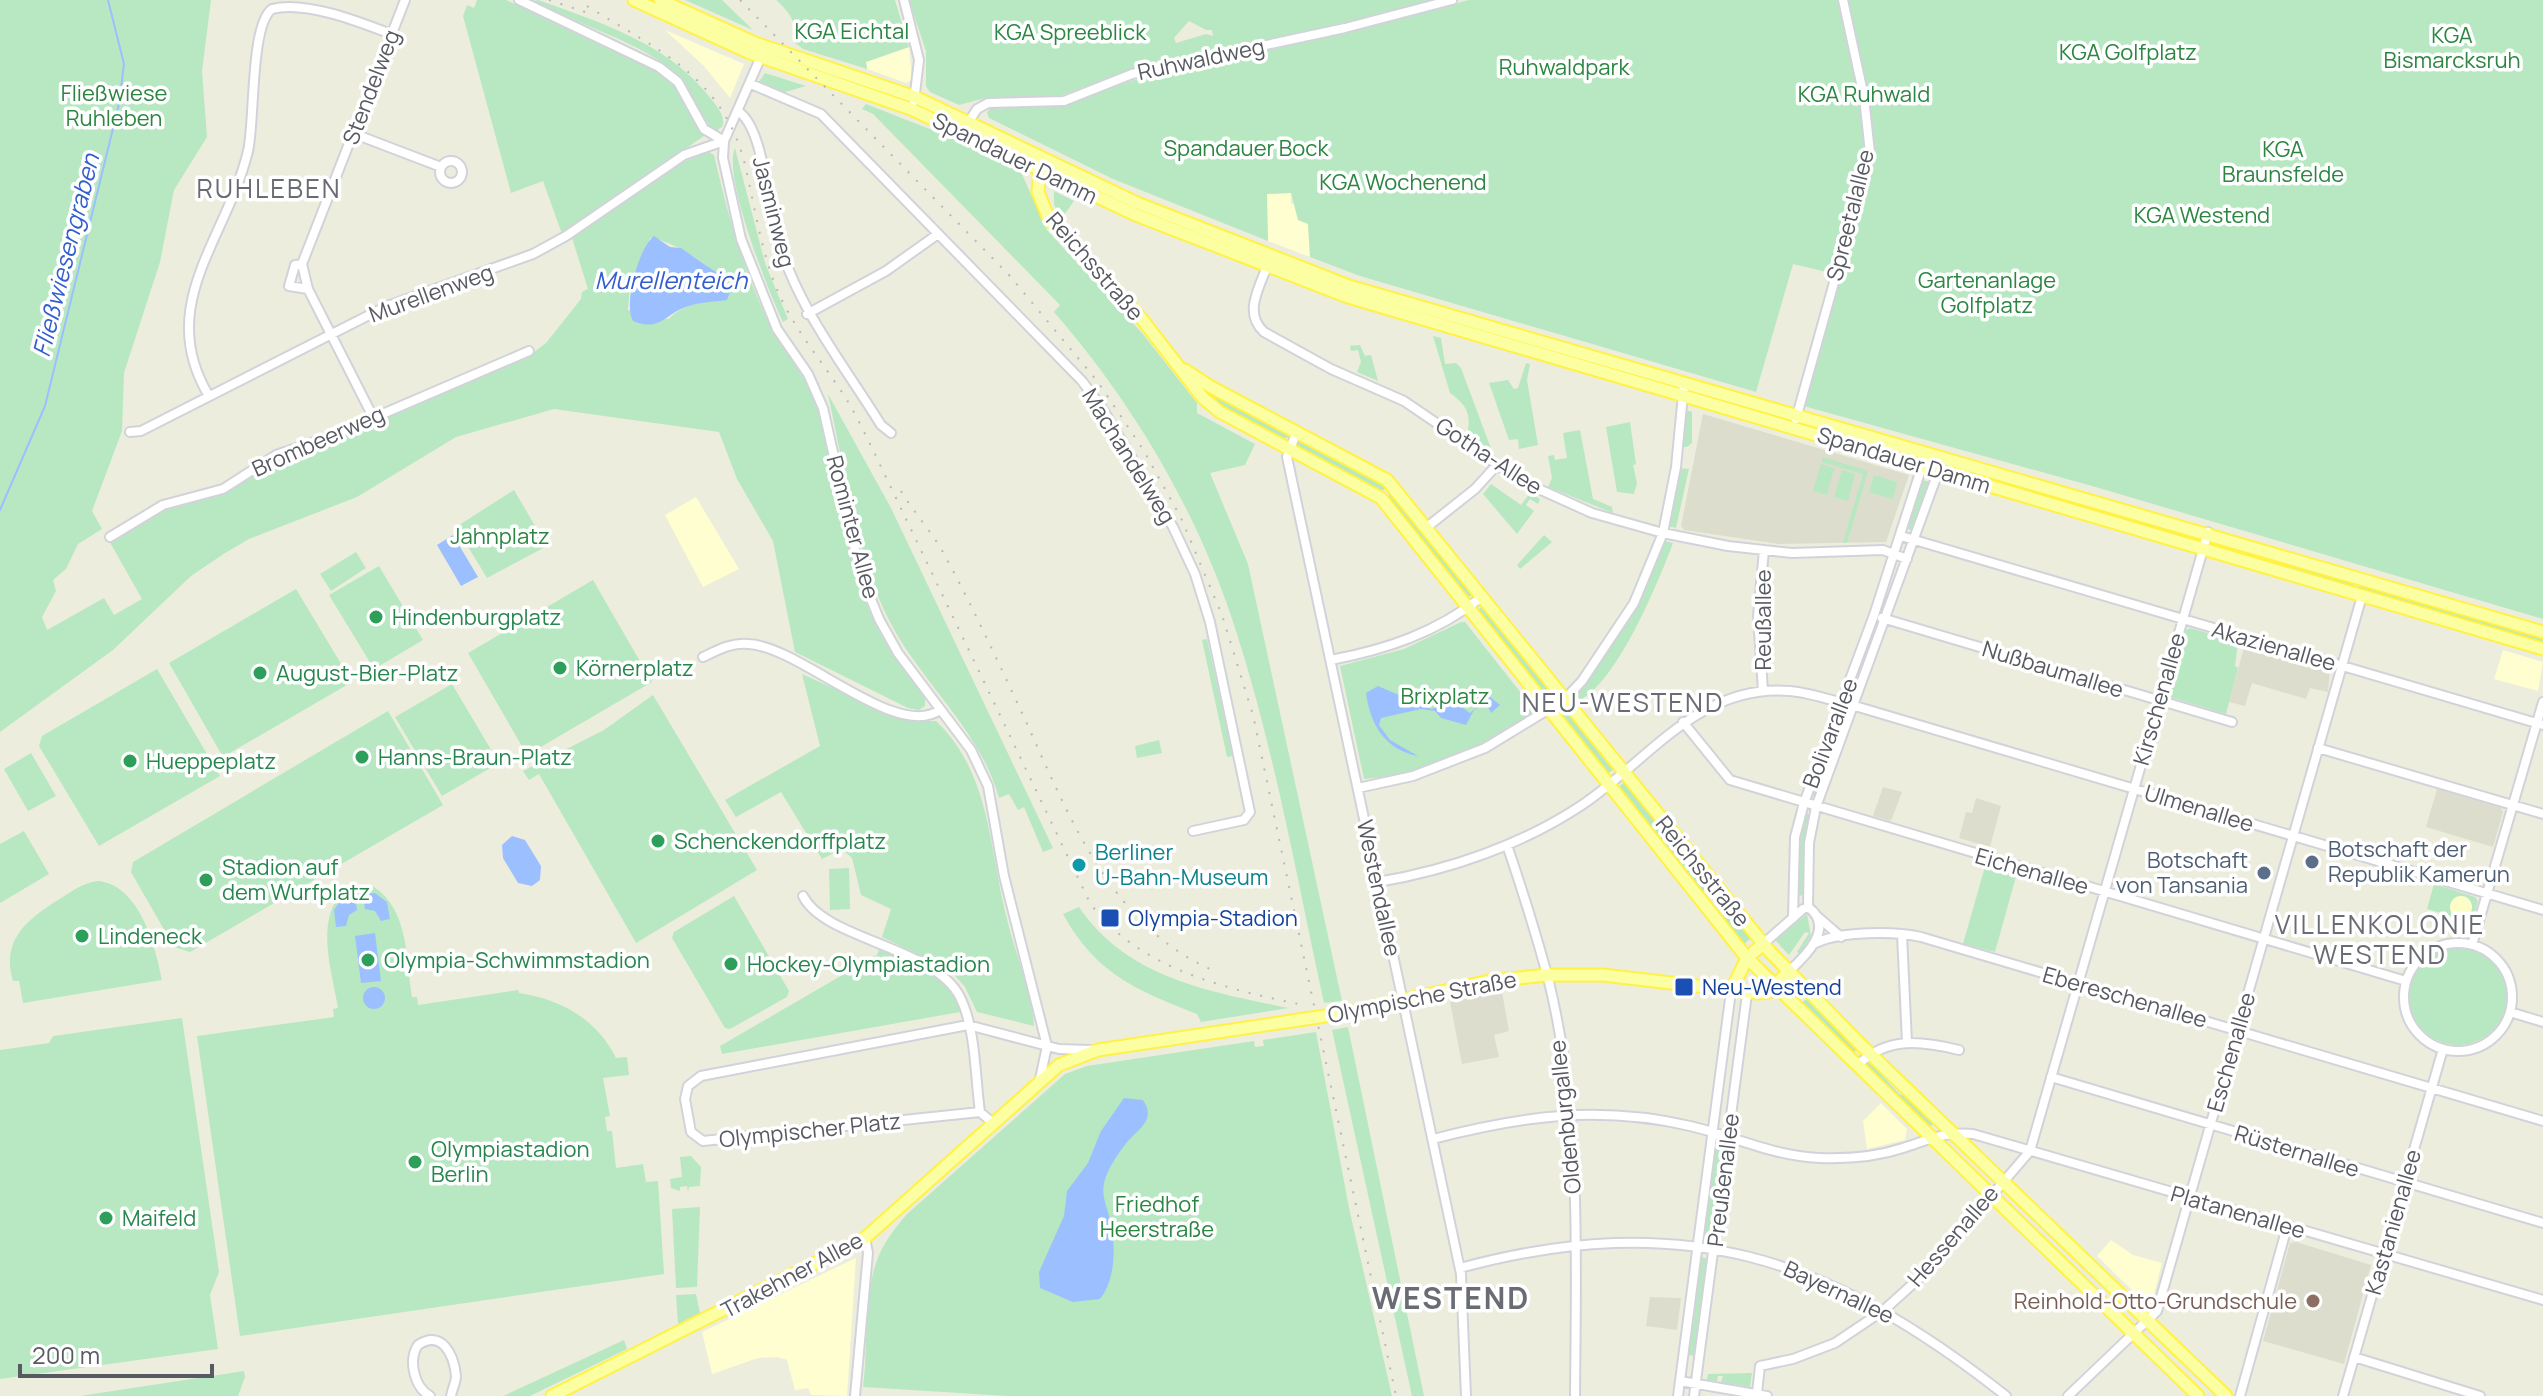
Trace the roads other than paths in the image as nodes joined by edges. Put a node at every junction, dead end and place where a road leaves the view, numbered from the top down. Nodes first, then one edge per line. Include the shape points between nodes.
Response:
1 (405, 0) edge
2 (519, 0) edge
3 (634, 0) edge
4 (660, 0) edge
5 (904, 0) edge
6 (1452, 0) edge
7 (1843, 0) edge
8 (391, 34) junction
9 (763, 52) junction
10 (751, 84) junction
11 (913, 103) junction
12 (739, 112) junction
13 (966, 127) junction
14 (352, 133) junction
15 (724, 141) junction
16 (1041, 164) junction
17 (441, 167) dead end
18 (938, 234) junction
19 (1269, 261) junction
20 (302, 264) junction
21 (308, 289) junction
22 (807, 314) junction
23 (332, 334) junction
24 (529, 351) dead end
25 (1178, 365) junction
26 (1682, 390) junction
27 (209, 396) junction
28 (373, 417) junction
29 (1795, 422) junction
30 (1297, 431) junction
31 (130, 432) dead end
32 (891, 433) dead end
33 (1289, 448) junction
34 (1925, 460) junction
35 (1941, 465) junction
36 (1496, 466) junction
37 (1427, 527) junction
38 (2208, 532) junction
39 (1663, 533) junction
40 (1901, 536) junction
41 (110, 537) dead end
42 (1913, 540) junction
43 (2203, 549) junction
44 (1764, 550) junction
45 (1894, 554) junction
46 (1907, 559) junction
47 (2362, 596) junction
48 (1482, 597) junction
49 (1468, 607) junction
50 (1874, 615) junction
51 (1885, 619) junction
52 (2183, 619) junction
53 (2543, 632) edge
54 (2543, 649) edge
55 (703, 657) dead end
56 (1333, 660) junction
57 (2342, 665) junction
58 (1763, 691) junction
59 (1564, 700) junction
60 (2159, 701) junction
61 (2543, 702) edge
62 (1842, 703) junction
63 (1855, 706) junction
64 (940, 710) junction
65 (1545, 713) junction
66 (1683, 722) junction
67 (2232, 722) dead end
68 (2540, 724) edge
69 (2318, 748) junction
70 (1622, 773) junction
71 (1609, 784) junction
72 (1358, 788) junction
73 (2133, 789) junction
74 (1804, 803) junction
75 (2513, 805) junction
76 (1816, 807) junction
77 (2543, 814) edge
78 (1193, 831) dead end
79 (2293, 836) junction
80 (1507, 845) junction
81 (1378, 882) junction
82 (2104, 892) junction
83 (2487, 894) junction
84 (803, 896) dead end
85 (1808, 907) junction
86 (2543, 910) edge
87 (1817, 916) junction
88 (1793, 918) junction
89 (1902, 934) junction
90 (1842, 937) junction
91 (2264, 939) junction
92 (1816, 943) junction
93 (1763, 944) junction
94 (2472, 945) junction
95 (1747, 958) junction
96 (1788, 972) junction
97 (1547, 975) junction
98 (2406, 981) junction
99 (2078, 983) junction
100 (1775, 987) junction
101 (1731, 991) junction
102 (1747, 994) junction
103 (1403, 1002) junction
104 (2510, 1012) junction
105 (2543, 1022) edge
106 (968, 1025) junction
107 (2238, 1030) junction
108 (1907, 1043) junction
109 (1047, 1046) junction
110 (2443, 1049) junction
111 (1098, 1050) junction
112 (1959, 1050) dead end
113 (1869, 1053) junction
114 (1858, 1065) junction
115 (2051, 1077) junction
116 (1039, 1080) junction
117 (2432, 1088) junction
118 (980, 1112) junction
119 (1569, 1114) junction
120 (2543, 1121) edge
121 (993, 1123) junction
122 (2210, 1125) junction
123 (1713, 1132) junction
124 (1952, 1132) junction
125 (1728, 1137) junction
126 (1933, 1137) junction
127 (1433, 1139) junction
128 (2030, 1151) junction
129 (2003, 1180) junction
130 (2404, 1183) junction
131 (1989, 1194) junction
132 (2189, 1198) junction
133 (2543, 1223) edge
134 (2287, 1227) junction
135 (865, 1238) junction
136 (1575, 1244) junction
137 (1698, 1246) junction
138 (1714, 1248) junction
139 (2383, 1255) junction
140 (1460, 1268) junction
141 (2543, 1300) edge
142 (1884, 1310) junction
143 (2147, 1319) junction
144 (2134, 1334) junction
145 (2354, 1357) junction
146 (1682, 1364) junction
147 (1698, 1367) junction
148 (1680, 1381) junction
149 (1695, 1384) junction
150 (2453, 1392) edge
151 (451, 1393) edge
152 (1757, 1393) junction
153 (428, 1396) edge
154 (442, 1396) edge
155 (552, 1396) edge
156 (855, 1396) edge
157 (1466, 1396) edge
158 (1575, 1396) edge
159 (1585, 1396) edge
160 (1678, 1396) edge
161 (1694, 1396) edge
162 (1767, 1396) edge
163 (2006, 1396) edge
164 (2068, 1396) edge
165 (2198, 1396) edge
166 (2226, 1396) edge
167 (2240, 1396) edge
168 (2343, 1396) edge
169 (2480, 1396) edge

1 - 8 street, Stendelweg
2 - 15 street via 659,67 678,82 704,129
3 - 9 main road
4 - 9 main road
5 - 11 street via 919,60
6 - 13 street, Ruhwaldweg via 1169,64 1064,101 988,103
7 - 29 street, Spreetalallee via 1870,153
8 - 14 street, Stendelweg
8 - 27 street via 302,1 281,3 265,17 249,148 188,308 190,355
9 - 10 street
9 - 11 main road, Spandauer Damm
10 - 12 street
10 - 18 street, Machandelweg via 821,114
11 - 13 main road, Spandauer Damm
12 - 15 street
12 - 22 street, Jasminweg via 758,149 780,246
13 - 16 main road, Spandauer Damm
14 - 17 street
14 - 20 street, Stendelweg
15 - 23 street, Murellenweg via 684,155 533,254 400,301
15 - 64 street, Rominter Allee via 741,239 758,287 823,408 862,578 898,653
16 - 19 main road, Spandauer Damm via 1126,211
16 - 25 main road, Reichsstraße via 1038,192 1049,219
18 - 22 street via 886,271
18 - 78 street, Machandelweg via 1082,381 1185,550 1210,622 1250,812 1244,820
19 - 26 main road, Spandauer Damm via 1363,302
19 - 36 street, Gotha-Allee via 1252,313 1255,324 1415,407
20 - 21 street, Stendelweg
20 - 21 street, Stendelweg via 295,265 289,286
21 - 23 street, Stendelweg
22 - 32 street, Jasminweg
23 - 27 street, Murellenweg
23 - 28 street, Stendelweg
24 - 28 street, Brombeerweg
25 - 30 main road, Reichsstraße
25 - 33 main road, Reichsstraße via 1220,412
26 - 29 main road, Spandauer Damm
26 - 39 street via 1676,467
27 - 31 street, Murellenweg
28 - 41 street, Brombeerweg via 276,455 213,493 163,505
29 - 34 main road, Spandauer Damm
30 - 33 street
30 - 37 main road, Reichsstraße via 1387,480
33 - 49 main road, Reichsstraße via 1381,498
33 - 56 street, Westendallee
34 - 35 main road, Spandauer Damm
34 - 40 street, Bolivarallee
35 - 38 main road, Spandauer Damm
35 - 42 street, Bolivarallee
35 - 43 main road, Spandauer Damm
36 - 37 street
36 - 39 street, Gotha-Allee via 1581,509
37 - 48 main road, Reichsstraße
38 - 43 street, Kirschenallee
38 - 53 main road, Spandauer Damm
39 - 44 street, Gotha-Allee
39 - 59 street via 1620,627
40 - 42 street
40 - 45 street, Bolivarallee
42 - 46 street, Bolivarallee
42 - 52 street, Akazienallee
43 - 47 main road, Spandauer Damm
43 - 52 street, Kirschenallee
44 - 45 street, Gotha-Allee
44 - 58 street, Reußallee via 1758,616
45 - 46 street
45 - 50 street, Bolivarallee
46 - 51 street, Bolivarallee
47 - 54 main road, Spandauer Damm
47 - 57 street, Eschenallee
48 - 49 street
48 - 59 main road, Reichsstraße
49 - 56 street via 1415,638
49 - 65 main road, Reichsstraße
50 - 51 street, Nußbaumallee
50 - 62 street, Bolivarallee
51 - 60 street, Nußbaumallee
51 - 63 street, Bolivarallee
52 - 57 street, Akazienallee
52 - 60 street, Kirschenallee
55 - 64 street via 730,645 753,644 906,717 931,716
56 - 72 street, Westendallee
57 - 68 street, Akazienallee
57 - 69 street, Eschenallee
58 - 62 street, Ulmenallee via 1802,692
58 - 66 street, Ulmenallee via 1718,702
59 - 65 street
59 - 70 main road, Reichsstraße
60 - 67 street, Nußbaumallee
60 - 73 street, Kirschenallee
61 - 68 street
62 - 63 street, Ulmenallee
62 - 74 street, Bolivarallee
63 - 73 street, Ulmenallee
63 - 76 street, Bolivarallee
64 - 109 street, Rominter Allee via 971,750 988,786 1009,898
65 - 71 main road, Reichsstraße
65 - 72 street via 1462,759
66 - 70 street, Ulmenallee
66 - 74 street, Eichenallee via 1730,780
68 - 75 street
69 - 75 street
69 - 79 street, Eschenallee
70 - 71 street, Ulmenallee
70 - 93 main road, Reichsstraße
71 - 80 street, Ulmenallee
71 - 95 main road, Reichsstraße
72 - 81 street, Westendallee
73 - 79 street, Ulmenallee
73 - 82 street, Kirschenallee
74 - 76 street, Eichenallee
74 - 88 street, Bolivarallee via 1795,837
75 - 77 street
75 - 83 street
76 - 82 street, Eichenallee
76 - 85 street, Bolivarallee via 1809,843
79 - 83 street, Ulmenallee
79 - 91 street, Eschenallee
80 - 81 street, Ulmenallee
80 - 97 street, Oldenburgallee
81 - 103 street, Westendallee
82 - 91 street, Eichenallee
82 - 99 street, Kirschenallee
83 - 86 street, Ulmenallee
83 - 94 street
84 - 106 street via 815,912 945,978 959,995
85 - 87 street
85 - 88 street
87 - 90 street
87 - 92 street
88 - 93 street
89 - 90 street, Ebereschenallee
89 - 99 street, Ebereschenallee
89 - 108 street
90 - 92 street, Ebereschenallee
91 - 98 street, Eichenallee
91 - 107 street, Eschenallee
92 - 96 street
93 - 95 main road
93 - 96 main road, Reichsstraße
94 - 98 street via 2435,947 2416,962
94 - 104 street via 2494,956 2505,971
95 - 100 main road, Reichsstraße
95 - 101 main road
96 - 100 main road
96 - 113 main road, Reichsstraße
97 - 101 main road, Olympische Straße via 1603,975
97 - 103 main road, Olympische Straße via 1489,981
97 - 119 street, Oldenburgallee
98 - 110 street via 2410,1022 2426,1041
99 - 107 street, Ebereschenallee
99 - 115 street, Kirschenallee
100 - 102 main road
100 - 114 main road, Reichsstraße
101 - 102 main road, Olympische Straße
101 - 123 street, Preußenallee
102 - 125 street, Preußenallee
103 - 111 main road, Olympische Straße, bridge
103 - 127 street, Westendallee
104 - 105 street
104 - 110 street via 2484,1044
106 - 109 street, Olympischer Platz
106 - 118 street
106 - 118 street, Olympischer Platz via 701,1076 686,1091 687,1116 691,1132 703,1141
107 - 117 street, Ebereschenallee
107 - 122 street, Eschenallee
108 - 112 street
108 - 113 street
109 - 111 street, Olympische Straße
109 - 116 street
110 - 117 street, Kastanienallee
111 - 116 main road, Olympische Straße via 1059,1065
113 - 114 street
113 - 124 main road, Reichsstraße
114 - 126 main road, Reichsstraße
115 - 122 street, Rüsternallee
115 - 128 street, Kirschenallee
116 - 121 main road, Trakehner Allee
117 - 120 street, Ebereschenallee
117 - 130 street, Kastanienallee
118 - 121 street
119 - 123 street, Platanenallee via 1661,1120
119 - 127 street, Platanenallee via 1491,1123
119 - 136 street, Oldenburgallee
121 - 135 main road, Trakehner Allee
122 - 130 street, Rüsternallee
122 - 132 street, Eschenallee
123 - 125 street, Platanenallee
123 - 137 street, Preußenallee
124 - 126 street, Platanenallee
124 - 128 street, Platanenallee
124 - 129 main road, Reichsstraße
125 - 126 street, Platanenallee via 1787,1154 1834,1158 1868,1156
125 - 138 street, Preußenallee
126 - 131 main road, Reichsstraße
127 - 140 street, Westendallee
128 - 129 street, Kirschenallee
128 - 132 street, Platanenallee
129 - 131 street, Hessenallee
129 - 143 main road, Reichsstraße
130 - 133 street, Rüsternallee
130 - 139 street, Kastanienallee
131 - 142 street, Hessenallee via 1926,1272
131 - 144 main road, Reichsstraße
132 - 134 street, Platanenallee
132 - 143 street, Eschenallee via 2157,1311
134 - 139 street, Platanenallee
134 - 167 street
135 - 155 main road, Trakehner Allee
135 - 156 street
136 - 137 street, Bayernallee
136 - 140 street, Bayernallee
136 - 158 street, Oldenburgallee
137 - 138 street, Bayernallee
137 - 146 street, Preußenallee
138 - 142 street, Bayernallee via 1789,1266
138 - 147 street, Preußenallee
139 - 141 street, Platanenallee
139 - 145 street, Kastanienallee
140 - 157 street, Westendallee
142 - 152 street, Hessenallee via 1835,1343 1760,1366
142 - 163 street, Bayernallee
143 - 144 street, Eschenallee
143 - 166 main road, Reichsstraße
144 - 164 street, Eschenallee
144 - 165 main road, Reichsstraße
145 - 150 street
145 - 168 street, Kastanienallee
146 - 147 street
146 - 148 street, Preußenallee
147 - 149 street, Preußenallee
148 - 149 street
148 - 160 street, Preußenallee
149 - 152 street
149 - 161 street, Preußenallee
150 - 169 street
151 - 153 street via 456,1377 449,1351 442,1342 431,1340 418,1345 412,1358 418,1384
151 - 154 street
152 - 162 street
158 - 159 street

